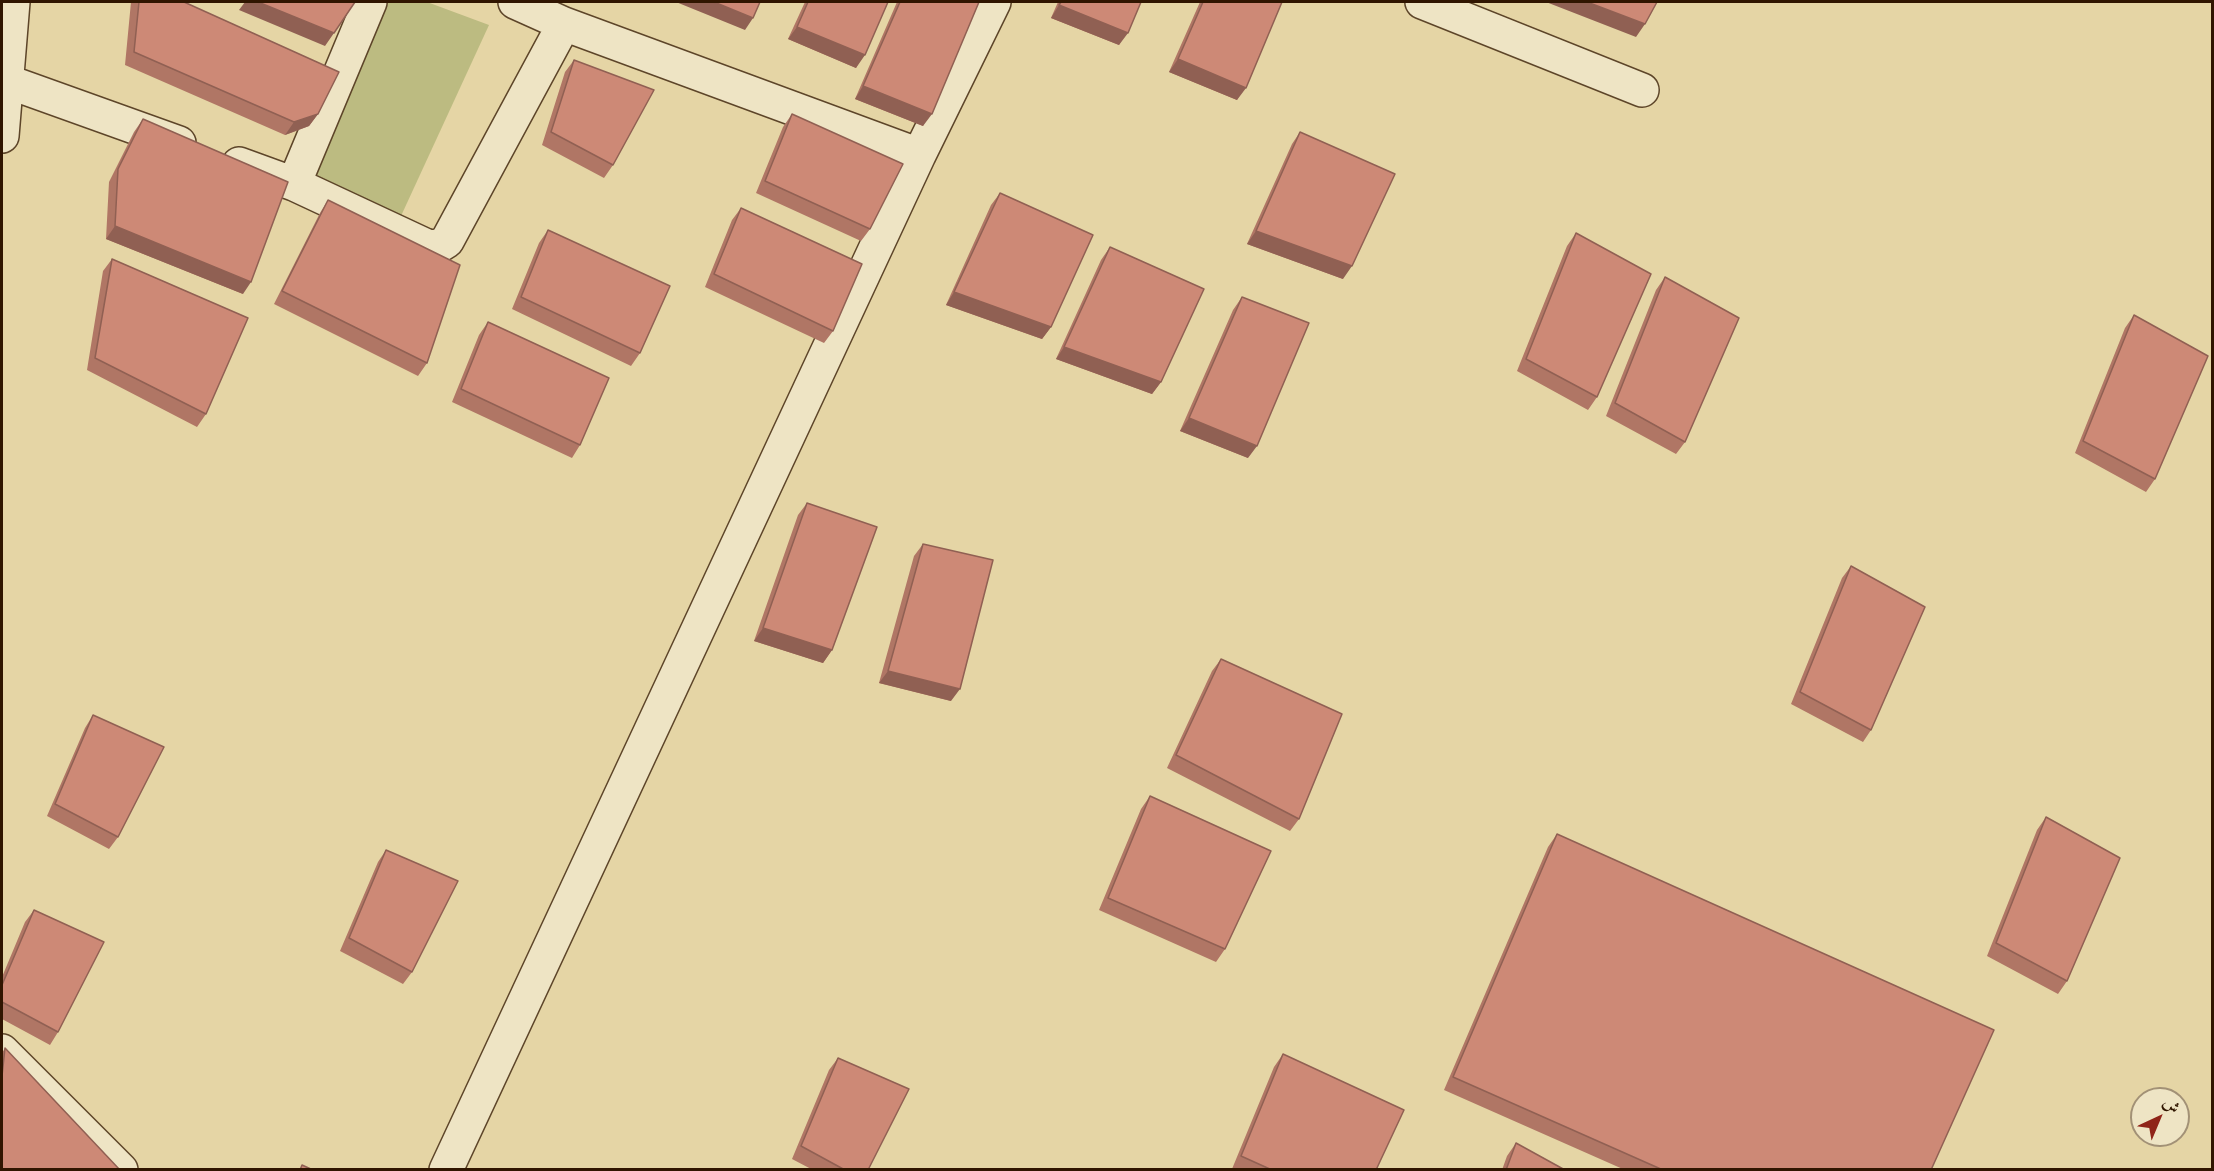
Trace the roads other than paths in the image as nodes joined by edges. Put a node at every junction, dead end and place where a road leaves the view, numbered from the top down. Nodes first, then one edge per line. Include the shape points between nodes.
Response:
1 (13, 2) edge
2 (370, 2) edge
3 (515, 2) edge
4 (994, 2) edge
5 (1422, 2) edge
6 (564, 24) junction
7 (6, 81) junction
8 (1642, 90) dead end
9 (2, 136) edge
10 (919, 155) junction
11 (294, 184) junction
12 (2, 1051) edge
13 (121, 1170) edge
14 (446, 1170) edge

1 - 7 street
2 - 11 street
3 - 6 street
4 - 10 street
5 - 8 street
6 - 10 street
6 - 11 street via 447,241 439,246 429,247
7 - 9 street
7 - 11 street
10 - 14 street
12 - 13 street

